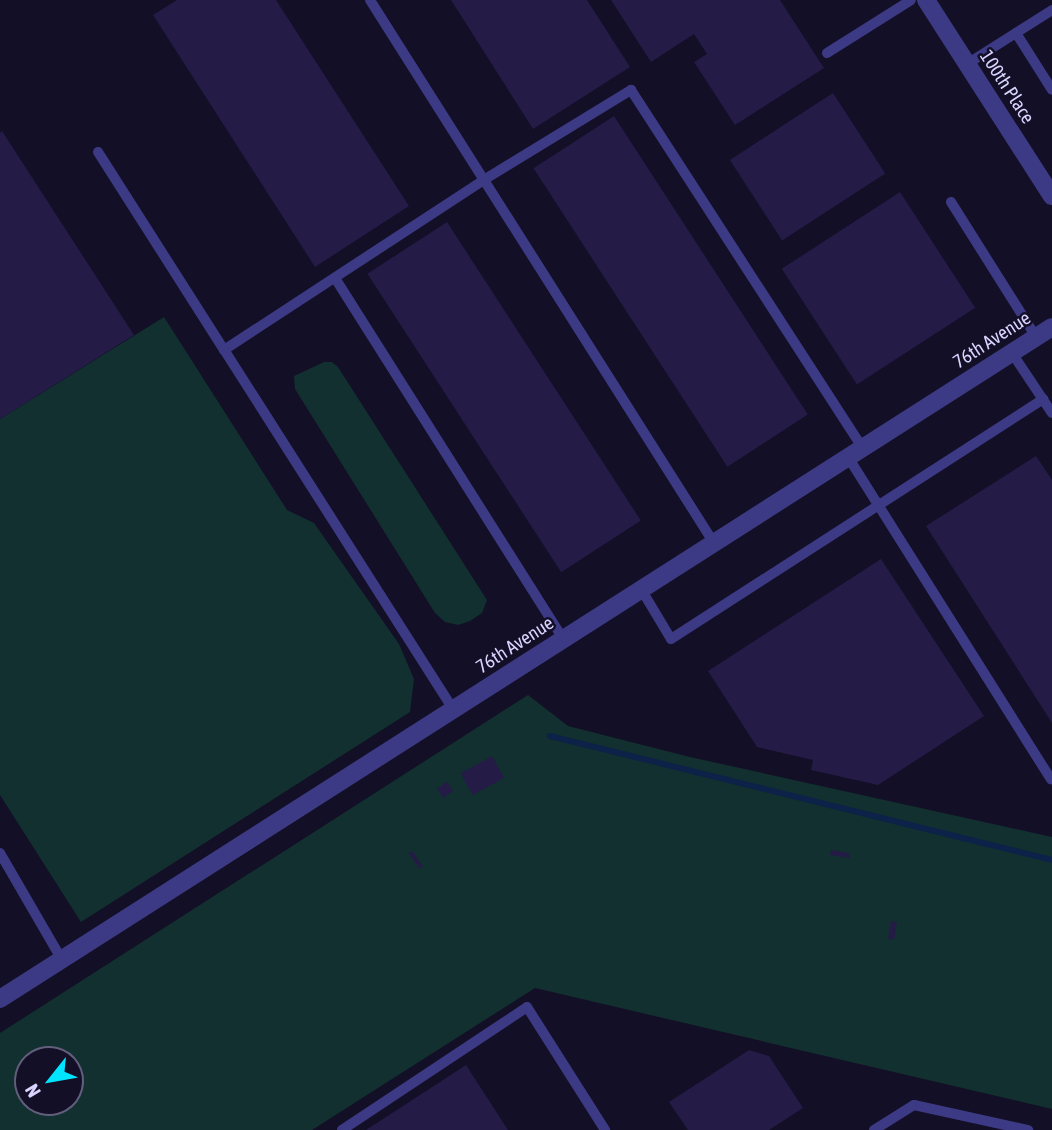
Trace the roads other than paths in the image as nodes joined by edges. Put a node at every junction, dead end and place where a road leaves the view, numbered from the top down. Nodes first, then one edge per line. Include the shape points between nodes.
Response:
1 (370, 0) edge
2 (911, 0) edge
3 (926, 0) edge
4 (1052, 10) edge
5 (1016, 33) junction
6 (827, 53) dead end
7 (967, 64) junction
8 (1052, 90) edge
9 (98, 152) dead end
10 (482, 181) junction
11 (1052, 196) edge
12 (951, 202) dead end
13 (335, 278) junction
14 (1052, 327) edge
15 (1036, 337) junction
16 (224, 350) junction
17 (1012, 352) junction
18 (1043, 399) junction
19 (1052, 413) edge
20 (855, 453) junction
21 (877, 506) junction
22 (714, 543) junction
23 (641, 589) junction
24 (563, 639) junction
25 (453, 709) junction
26 (1051, 779) edge
27 (0, 853) edge
28 (62, 960) junction
29 (0, 999) edge
30 (342, 1130) edge
31 (605, 1130) edge
32 (874, 1130) edge
33 (1028, 1130) edge

1 - 10 lane
2 - 6 lane
3 - 7 street, 100th Place
4 - 5 lane
5 - 7 lane
5 - 8 lane
7 - 11 street, 100th Place
9 - 16 lane
10 - 13 lane
10 - 20 lane via 631,90
10 - 22 lane
12 - 15 lane
13 - 16 lane
13 - 24 lane
14 - 15 street, 76th Avenue
15 - 17 street, 76th Avenue
16 - 25 lane
17 - 18 lane
17 - 20 street, 76th Avenue
18 - 19 lane
18 - 21 lane
20 - 21 lane
20 - 22 street, 76th Avenue
21 - 23 lane via 671,639
21 - 26 lane
22 - 23 street, 76th Avenue
23 - 24 street, 76th Avenue
24 - 25 street, 76th Avenue
25 - 28 street, 76th Avenue
27 - 28 lane
28 - 29 street, 76th Avenue
30 - 31 lane via 527,1007
32 - 33 lane via 914,1105

